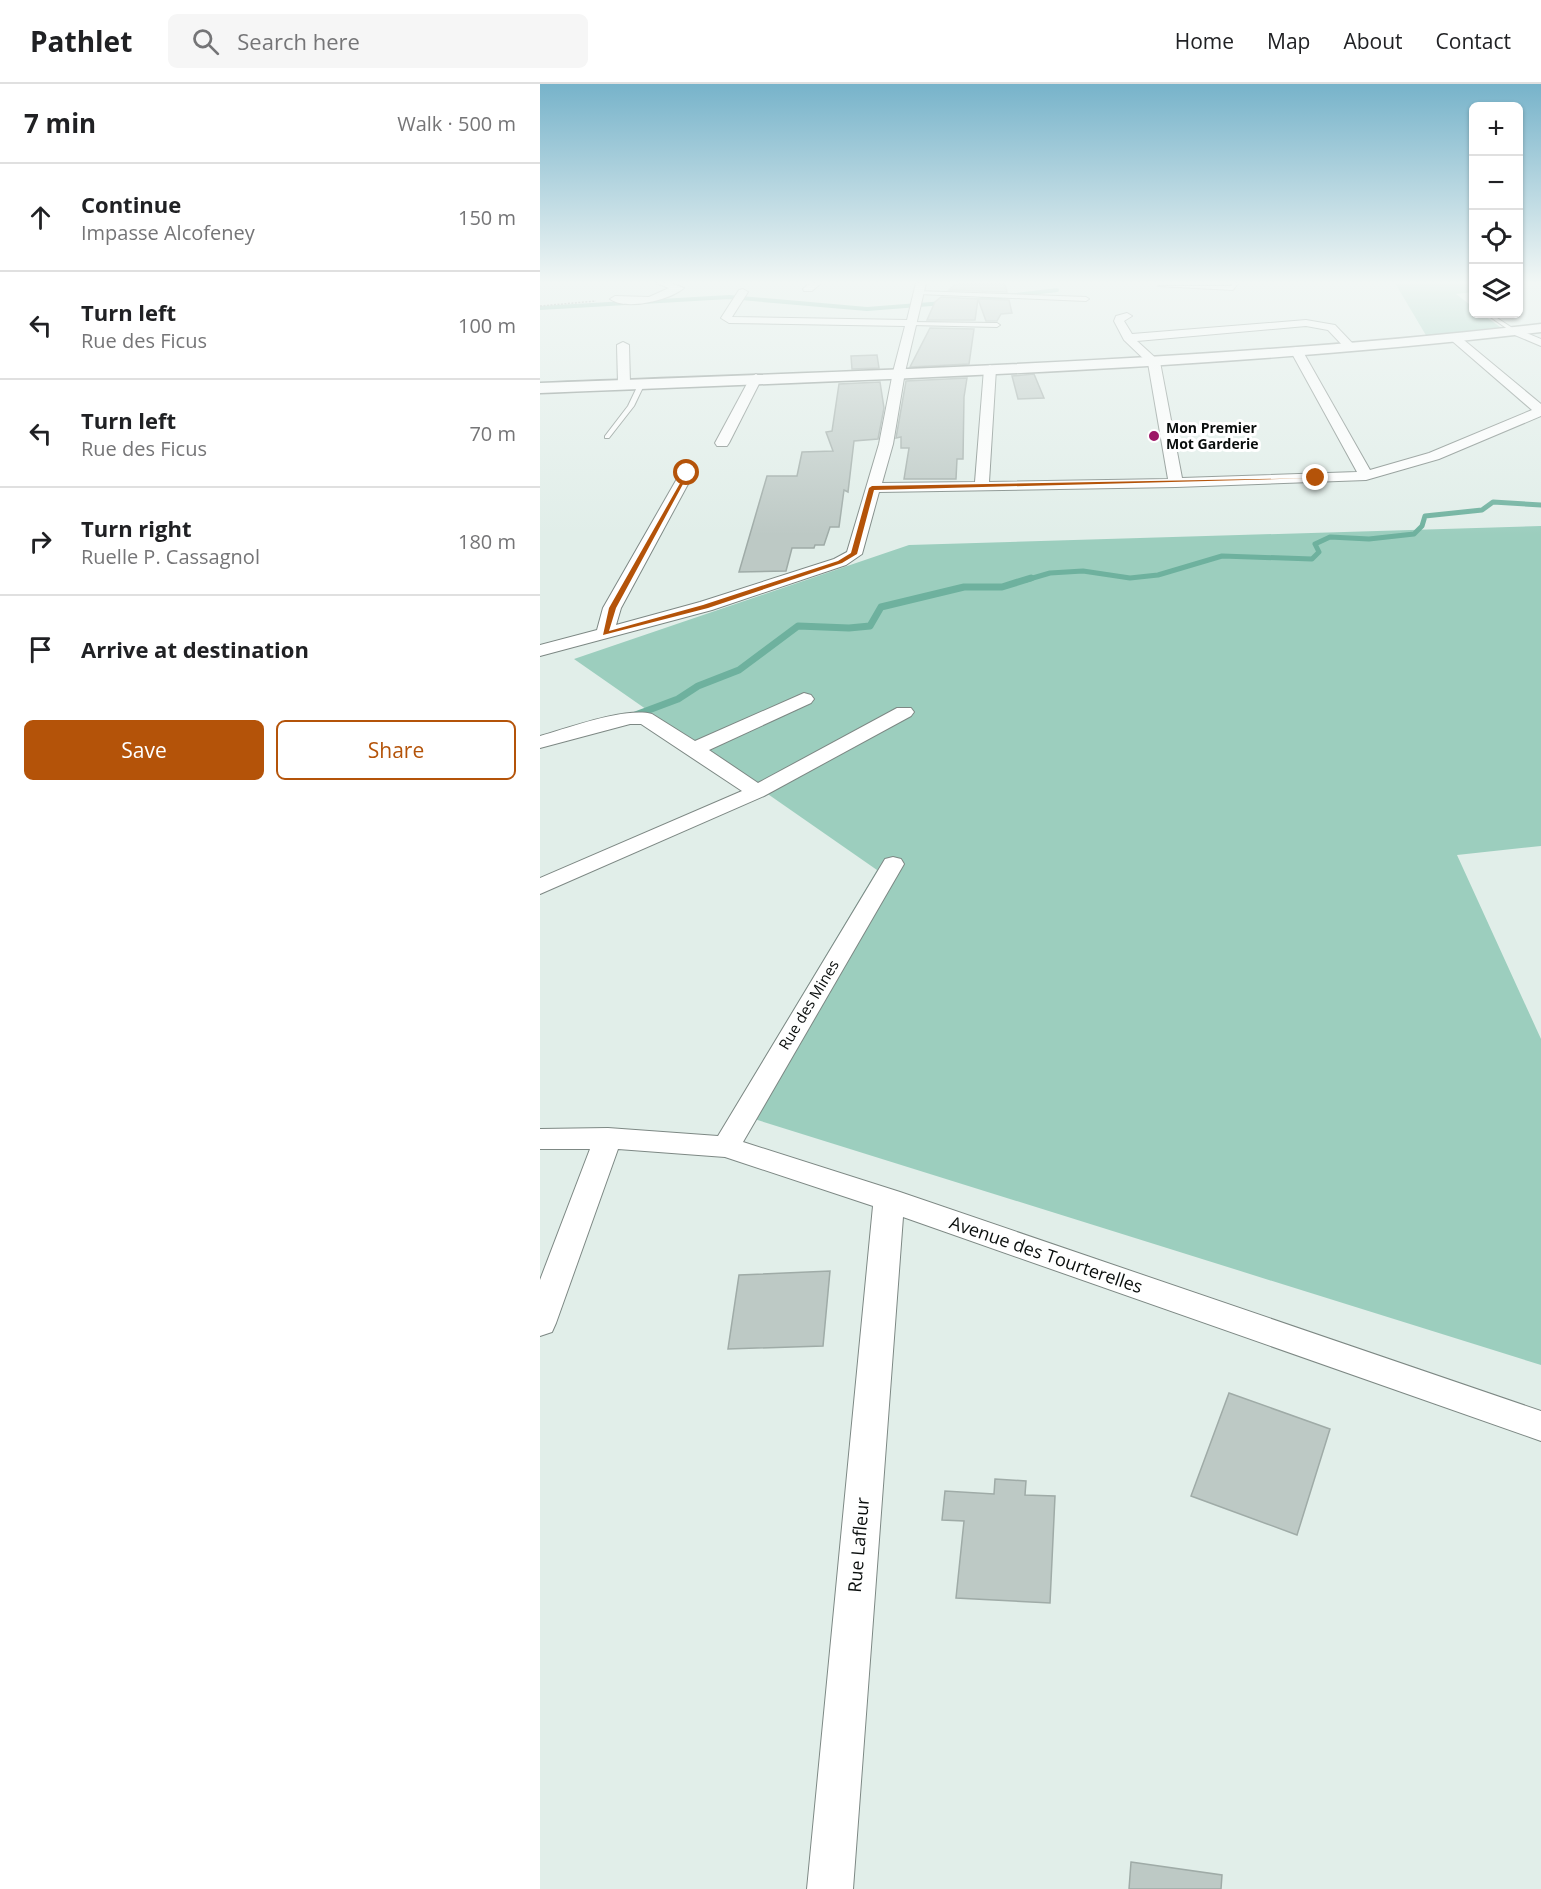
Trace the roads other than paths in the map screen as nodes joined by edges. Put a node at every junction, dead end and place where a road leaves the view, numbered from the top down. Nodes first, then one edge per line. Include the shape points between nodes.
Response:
1 (624, 367) edge
2 (900, 367) edge
3 (1031, 367) edge
4 (1155, 367) edge
5 (1306, 367) edge
6 (1488, 367) edge
7 (990, 369) junction
8 (899, 372) junction
9 (756, 378) junction
10 (642, 383) junction
11 (624, 384) junction
12 (540, 388) edge
13 (1541, 410) edge
14 (607, 437) dead end
15 (722, 443) dead end
16 (687, 473) dead end
17 (1366, 476) junction
18 (1176, 483) junction
19 (982, 486) junction
20 (872, 488) junction
21 (605, 634) junction
22 (540, 651) edge
23 (804, 699) dead end
24 (904, 712) dead end
25 (540, 742) edge
26 (694, 749) junction
27 (757, 792) junction
28 (893, 864) dead end
29 (540, 887) edge
30 (609, 1138) junction
31 (540, 1139) edge
32 (726, 1147) junction
33 (888, 1200) junction
34 (540, 1323) edge
35 (1541, 1426) edge
36 (830, 1889) edge

1 - 11 street
2 - 8 street
3 - 7 street
4 - 18 street
5 - 17 street
6 - 13 street
7 - 8 street
7 - 19 street
8 - 9 street
8 - 20 street via 886,444
9 - 10 street
9 - 15 street
10 - 11 lane
10 - 14 lane via 631,406
11 - 12 street
13 - 17 street via 1434,456
16 - 21 street via 612,608
17 - 18 street
18 - 19 street
19 - 20 street
20 - 21 street via 854,554 840,562
21 - 22 street
23 - 26 street
24 - 27 street
25 - 26 street via 640,717
26 - 27 street
27 - 29 street
28 - 32 street, Rue des Mines
30 - 31 street, Avenue des Tourterelles
30 - 32 street, Avenue des Tourterelles
30 - 34 street
32 - 33 street, Avenue des Tourterelles
33 - 35 street, Avenue des Tourterelles
33 - 36 street, Rue Lafleur

